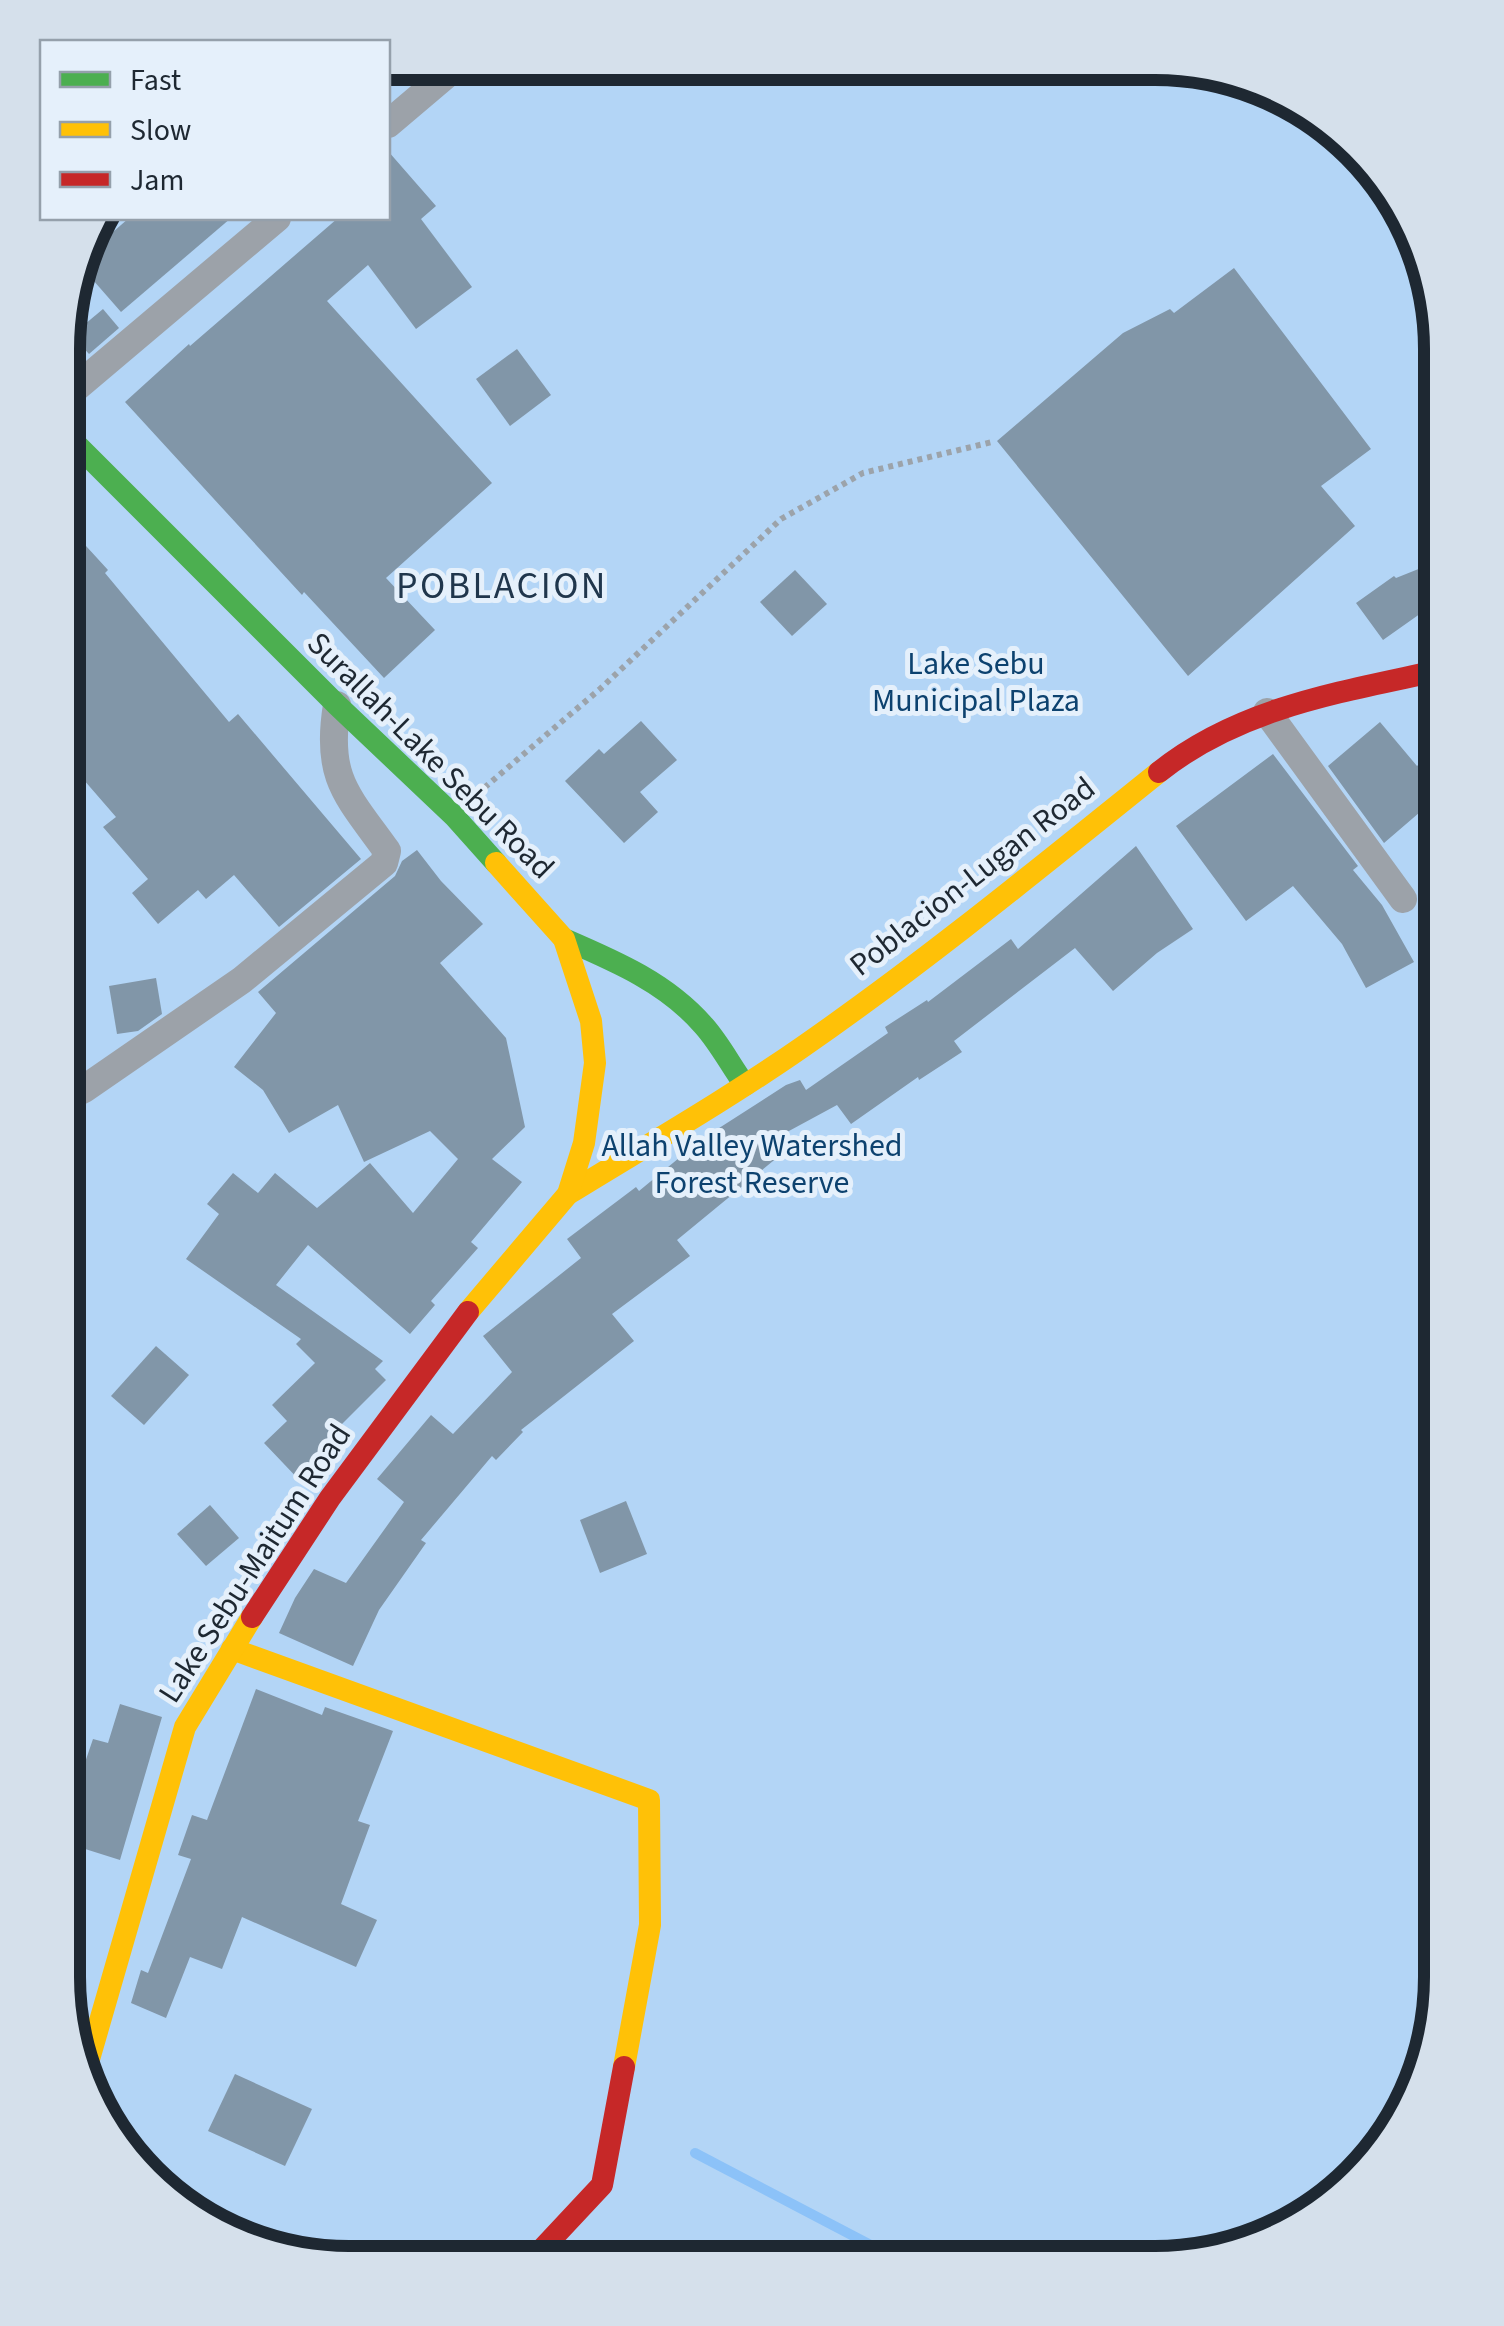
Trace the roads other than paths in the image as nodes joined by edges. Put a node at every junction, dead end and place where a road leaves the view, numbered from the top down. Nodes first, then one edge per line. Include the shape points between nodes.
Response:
1 (439, 81) edge
2 (390, 122) edge
3 (276, 220) edge
4 (80, 385) edge
5 (80, 447) edge
6 (1424, 674) edge
7 (337, 705) junction
8 (1267, 712) junction
9 (1403, 898) dead end
10 (564, 939) junction
11 (745, 1085) junction
12 (80, 1091) edge
13 (568, 1194) junction
14 (232, 1649) junction
15 (91, 2053) edge
16 (545, 2246) edge

1 - 2 street
3 - 4 street
5 - 7 main road, Surallah-Lake Sebu Road
6 - 8 main road, Poblacion-Lugan Road
7 - 10 main road, Surallah-Lake Sebu Road via 454,816
7 - 12 street via 335,768 387,851 384,862 242,980
8 - 9 street
8 - 11 main road, Poblacion-Lugan Road via 1188,749 986,910
10 - 11 main road via 622,964 680,1001
10 - 13 main road, Surallah-Lake Sebu Road via 590,1022 595,1063 584,1144
11 - 13 main road, Poblacion-Lugan Road
13 - 14 main road, Lake Sebu-Maitum Road via 456,1327 330,1498
14 - 15 main road, Lake Sebu-Maitum Road via 186,1727
14 - 16 main road via 650,1800 650,1925 602,2185

